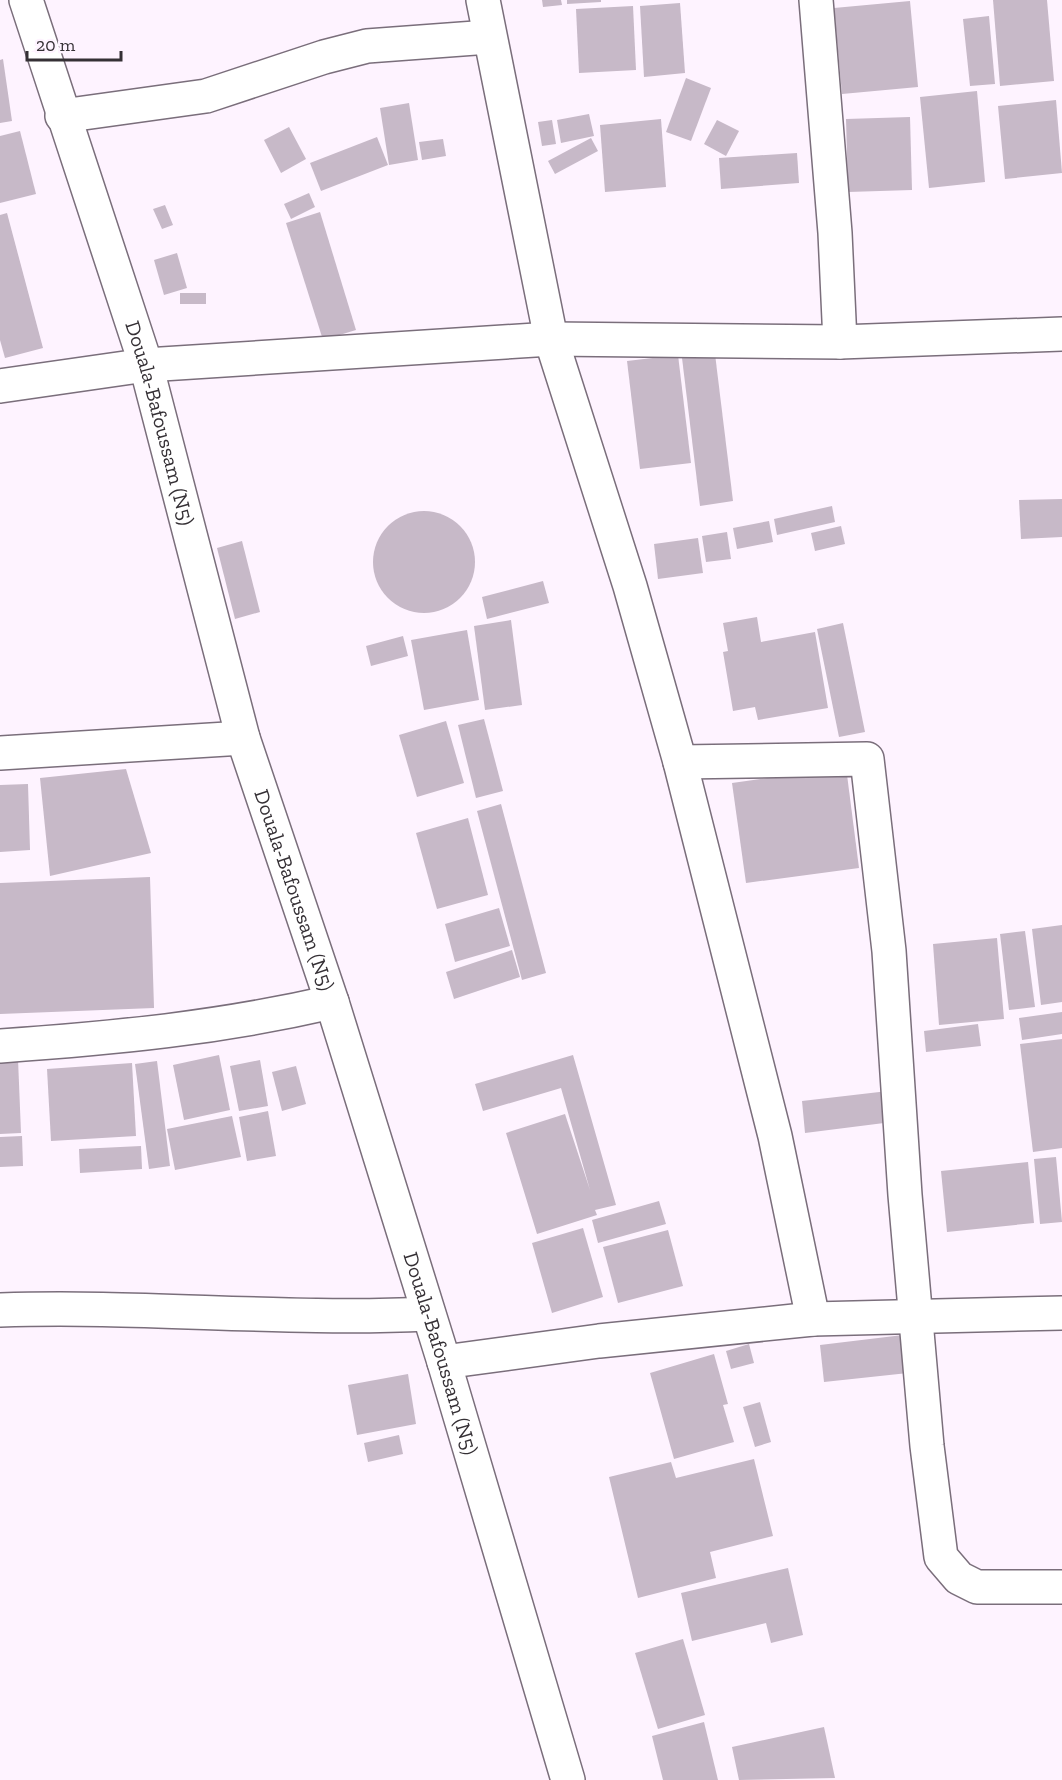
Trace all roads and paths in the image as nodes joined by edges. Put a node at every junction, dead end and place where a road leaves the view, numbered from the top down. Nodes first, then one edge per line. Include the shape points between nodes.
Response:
1 (26, 0) edge
2 (483, 0) edge
3 (816, 0) edge
4 (489, 37) junction
5 (62, 116) junction
6 (1062, 334) edge
7 (551, 339) junction
8 (840, 342) junction
9 (146, 365) junction
10 (0, 386) edge
11 (243, 738) junction
12 (0, 753) edge
13 (680, 762) junction
14 (332, 1002) junction
15 (0, 1046) edge
16 (0, 1310) edge
17 (1062, 1312) edge
18 (428, 1314) junction
19 (918, 1316) junction
20 (813, 1319) junction
21 (444, 1362) junction
22 (1062, 1587) edge
23 (568, 1780) edge

1 - 5 main road, Douala-Bafoussam (N5)
2 - 4 main road
3 - 8 main road
4 - 5 main road via 367,46 206,96
4 - 7 main road
5 - 9 main road, Douala-Bafoussam (N5)
6 - 8 main road
7 - 8 main road
7 - 9 main road
7 - 13 main road via 630,586
9 - 10 main road
9 - 11 main road, Douala-Bafoussam (N5)
11 - 12 main road
11 - 14 main road, Douala-Bafoussam (N5)
13 - 19 main road via 867,759 889,951 905,1195
13 - 20 main road via 775,1136
14 - 15 main road via 255,1020 143,1036
14 - 18 main road, Douala-Bafoussam (N5)
16 - 18 main road
17 - 19 main road
18 - 21 main road, Douala-Bafoussam (N5)
19 - 20 main road
19 - 22 main road via 940,1557 959,1578 977,1587
20 - 21 main road
21 - 23 main road, Douala-Bafoussam (N5)

